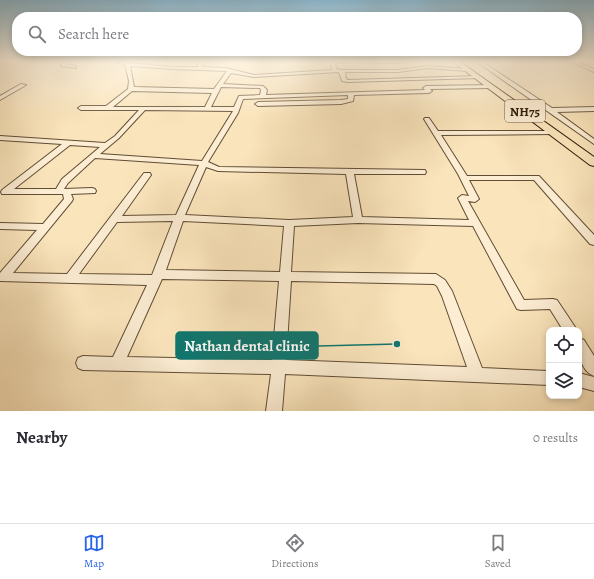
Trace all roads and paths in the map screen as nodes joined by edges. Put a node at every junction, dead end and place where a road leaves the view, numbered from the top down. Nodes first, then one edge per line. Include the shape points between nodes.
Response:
1 (129, 80) edge
2 (223, 80) edge
3 (251, 80) edge
4 (345, 80) edge
5 (375, 80) edge
6 (482, 80) edge
7 (493, 80) edge
8 (500, 80) edge
9 (23, 84) dead end
10 (220, 85) junction
11 (248, 86) junction
12 (490, 86) junction
13 (131, 89) junction
14 (215, 91) junction
15 (263, 95) junction
16 (351, 95) junction
17 (0, 98) edge
18 (258, 104) dead end
19 (81, 108) dead end
20 (108, 108) junction
21 (143, 109) junction
22 (207, 109) junction
23 (237, 109) junction
24 (594, 109) edge
25 (551, 110) junction
26 (427, 120) dead end
27 (553, 132) junction
28 (436, 133) junction
29 (0, 138) edge
30 (69, 142) junction
31 (594, 142) edge
32 (106, 145) junction
33 (594, 154) edge
34 (94, 156) junction
35 (594, 162) edge
36 (204, 163) junction
37 (350, 172) junction
38 (422, 172) dead end
39 (147, 175) dead end
40 (464, 178) junction
41 (92, 191) dead end
42 (2, 192) edge
43 (63, 192) junction
44 (180, 218) junction
45 (114, 219) junction
46 (358, 220) junction
47 (289, 223) junction
48 (476, 223) junction
49 (0, 226) edge
50 (46, 227) junction
51 (594, 241) edge
52 (285, 276) junction
53 (1, 277) edge
54 (157, 277) junction
55 (70, 278) junction
56 (568, 327) edge
57 (582, 350) edge
58 (83, 363) dead end
59 (117, 364) junction
60 (279, 367) junction
61 (594, 369) edge
62 (477, 374) junction
63 (546, 378) edge
64 (582, 381) edge
65 (594, 384) edge
66 (274, 411) edge

1 - 13 street
2 - 10 street
3 - 11 street
4 - 5 street
6 - 12 highway, NH75
7 - 33 highway, NH75
8 - 25 street
9 - 17 street
10 - 11 street
10 - 14 street
11 - 15 street via 261,88 264,90
12 - 16 street via 426,88 429,91
12 - 27 highway, NH75
13 - 14 street
13 - 20 street
14 - 22 street
15 - 16 street
15 - 23 street via 241,97
16 - 18 street via 351,100 341,102
19 - 20 street
20 - 21 street
21 - 22 street
21 - 32 street
22 - 23 street
23 - 36 street
24 - 25 street
25 - 31 street
26 - 28 street
27 - 28 street
27 - 35 highway, NH75
28 - 40 street
29 - 30 street
30 - 32 street
30 - 42 street
32 - 34 street
34 - 36 street
34 - 43 street via 61,186
36 - 37 street via 218,169
36 - 44 street
37 - 38 street
37 - 46 street
39 - 45 street
40 - 48 street via 475,199 462,198
40 - 51 street via 536,178
41 - 43 street
42 - 43 street
43 - 50 street via 69,199
44 - 45 street
44 - 47 street
44 - 54 street
45 - 55 street
46 - 47 street
46 - 48 street
47 - 52 street
48 - 56 street via 521,305 553,304
49 - 50 street
50 - 53 street
52 - 54 street
52 - 60 street
52 - 62 street via 436,279 442,283 448,295
53 - 55 street
54 - 55 street
54 - 59 street
57 - 61 street
58 - 59 street
59 - 60 street
60 - 62 street
60 - 66 street
62 - 63 street
64 - 65 street

